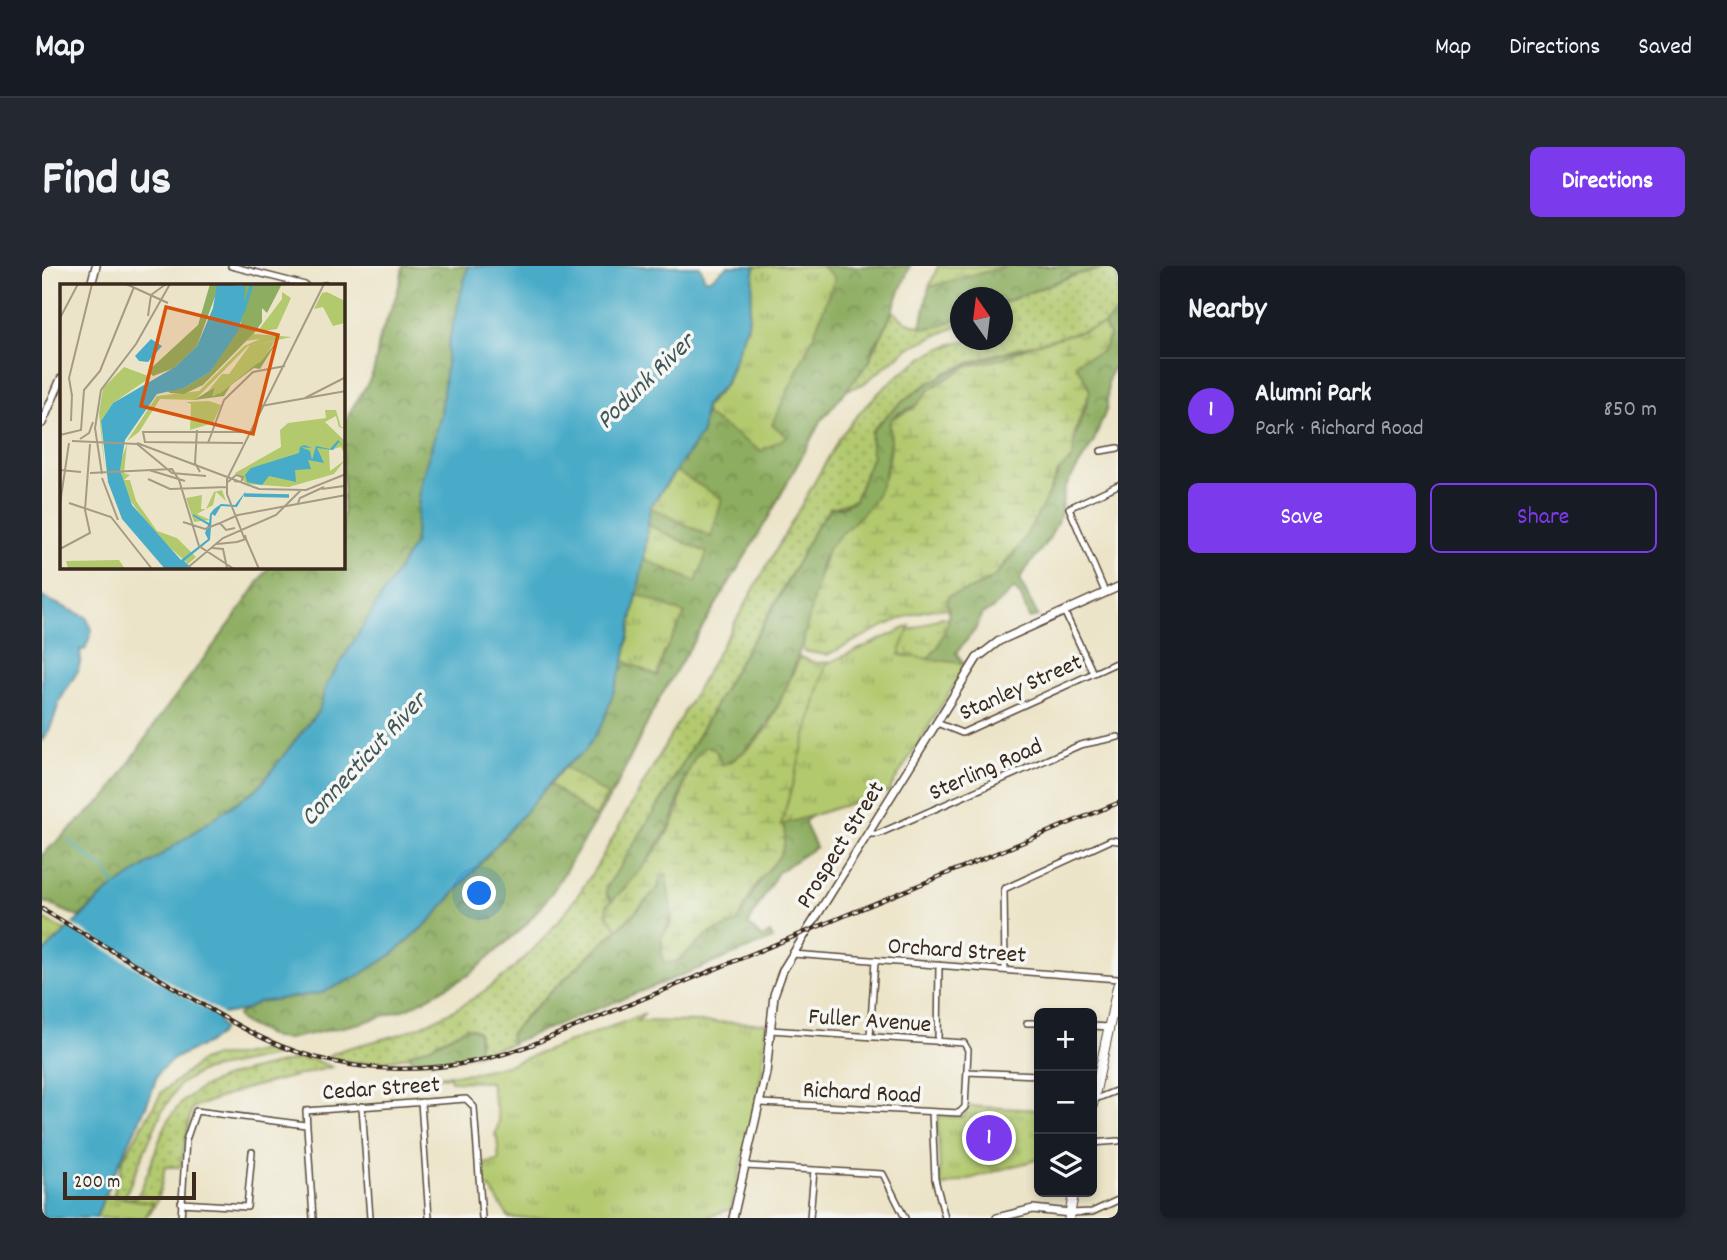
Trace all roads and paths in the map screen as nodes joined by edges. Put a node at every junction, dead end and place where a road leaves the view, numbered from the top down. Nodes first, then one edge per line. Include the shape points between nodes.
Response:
1 (96, 266) edge
2 (231, 266) edge
3 (242, 267) edge
4 (91, 284) edge
5 (302, 284) edge
6 (60, 381) edge
7 (42, 422) edge
8 (1118, 449) edge
9 (1101, 451) dead end
10 (1118, 485) edge
11 (1118, 587) edge
12 (1105, 592) junction
13 (1064, 611) junction
14 (1118, 662) edge
15 (1093, 673) junction
16 (937, 723) junction
17 (1118, 737) edge
18 (868, 834) junction
19 (1118, 842) edge
20 (793, 954) junction
21 (875, 961) junction
22 (939, 965) junction
23 (1005, 970) junction
24 (1118, 979) edge
25 (1118, 985) edge
26 (1116, 998) edge
27 (1027, 1023) dead end
28 (1034, 1023) edge
29 (1097, 1026) edge
30 (1109, 1027) junction
31 (770, 1030) junction
32 (870, 1037) junction
33 (938, 1042) junction
34 (967, 1072) junction
35 (1097, 1072) edge
36 (1034, 1075) edge
37 (1118, 1090) edge
38 (421, 1102) junction
39 (760, 1102) junction
40 (1097, 1102) edge
41 (362, 1106) junction
42 (932, 1112) junction
43 (306, 1125) junction
44 (1118, 1141) edge
45 (1097, 1143) edge
46 (252, 1152) dead end
47 (746, 1166) junction
48 (814, 1170) junction
49 (1073, 1197) edge
50 (1118, 1200) edge
51 (181, 1203) junction
52 (1070, 1216) edge
53 (181, 1218) edge
54 (313, 1218) edge
55 (370, 1218) edge
56 (429, 1218) edge
57 (482, 1218) edge
58 (733, 1218) edge
59 (810, 1218) edge
60 (905, 1218) edge
61 (945, 1218) edge
62 (998, 1218) edge

1 - 4 main road
2 - 3 street
3 - 5 street
6 - 7 main road
8 - 9 street
10 - 12 street via 1069,508
11 - 12 main road, Prospect Street
12 - 13 main road, Prospect Street
13 - 15 street
13 - 16 main road, Prospect Street via 984,651
14 - 15 street, Stanley Street
15 - 16 street, Stanley Street via 961,734
16 - 18 main road, Prospect Street
17 - 18 street, Sterling Road via 1080,745 878,834
18 - 20 main road, Prospect Street
19 - 23 street via 1111,840 1004,889
20 - 21 street, Orchard Street
20 - 31 main road, Prospect Street via 775,988
21 - 22 street, Orchard Street
21 - 32 street
22 - 23 street, Orchard Street
22 - 33 street
23 - 24 street, Orchard Street
25 - 26 highway
26 - 30 highway
27 - 28 street
29 - 30 street
30 - 35 highway
31 - 32 street, Fuller Avenue
31 - 39 main road, Prospect Street
32 - 33 street, Fuller Avenue
33 - 34 street, Fuller Avenue via 967,1046
34 - 36 street
34 - 42 street, Richard Road via 963,1112
37 - 40 street
38 - 41 street, Cedar Street
38 - 56 street
38 - 57 street, Cedar Street via 472,1102
39 - 42 street, Richard Road
39 - 47 main road, Prospect Street
41 - 43 street, Cedar Street via 306,1111
41 - 55 street
42 - 61 street via 935,1179
43 - 51 street via 196,1111 187,1140
43 - 54 street
44 - 45 street
46 - 51 street via 247,1207
47 - 48 street
47 - 58 main road, Prospect Street
48 - 59 street
48 - 60 street via 883,1174
49 - 52 highway
50 - 52 street
51 - 53 street
52 - 62 main road via 1033,1209

